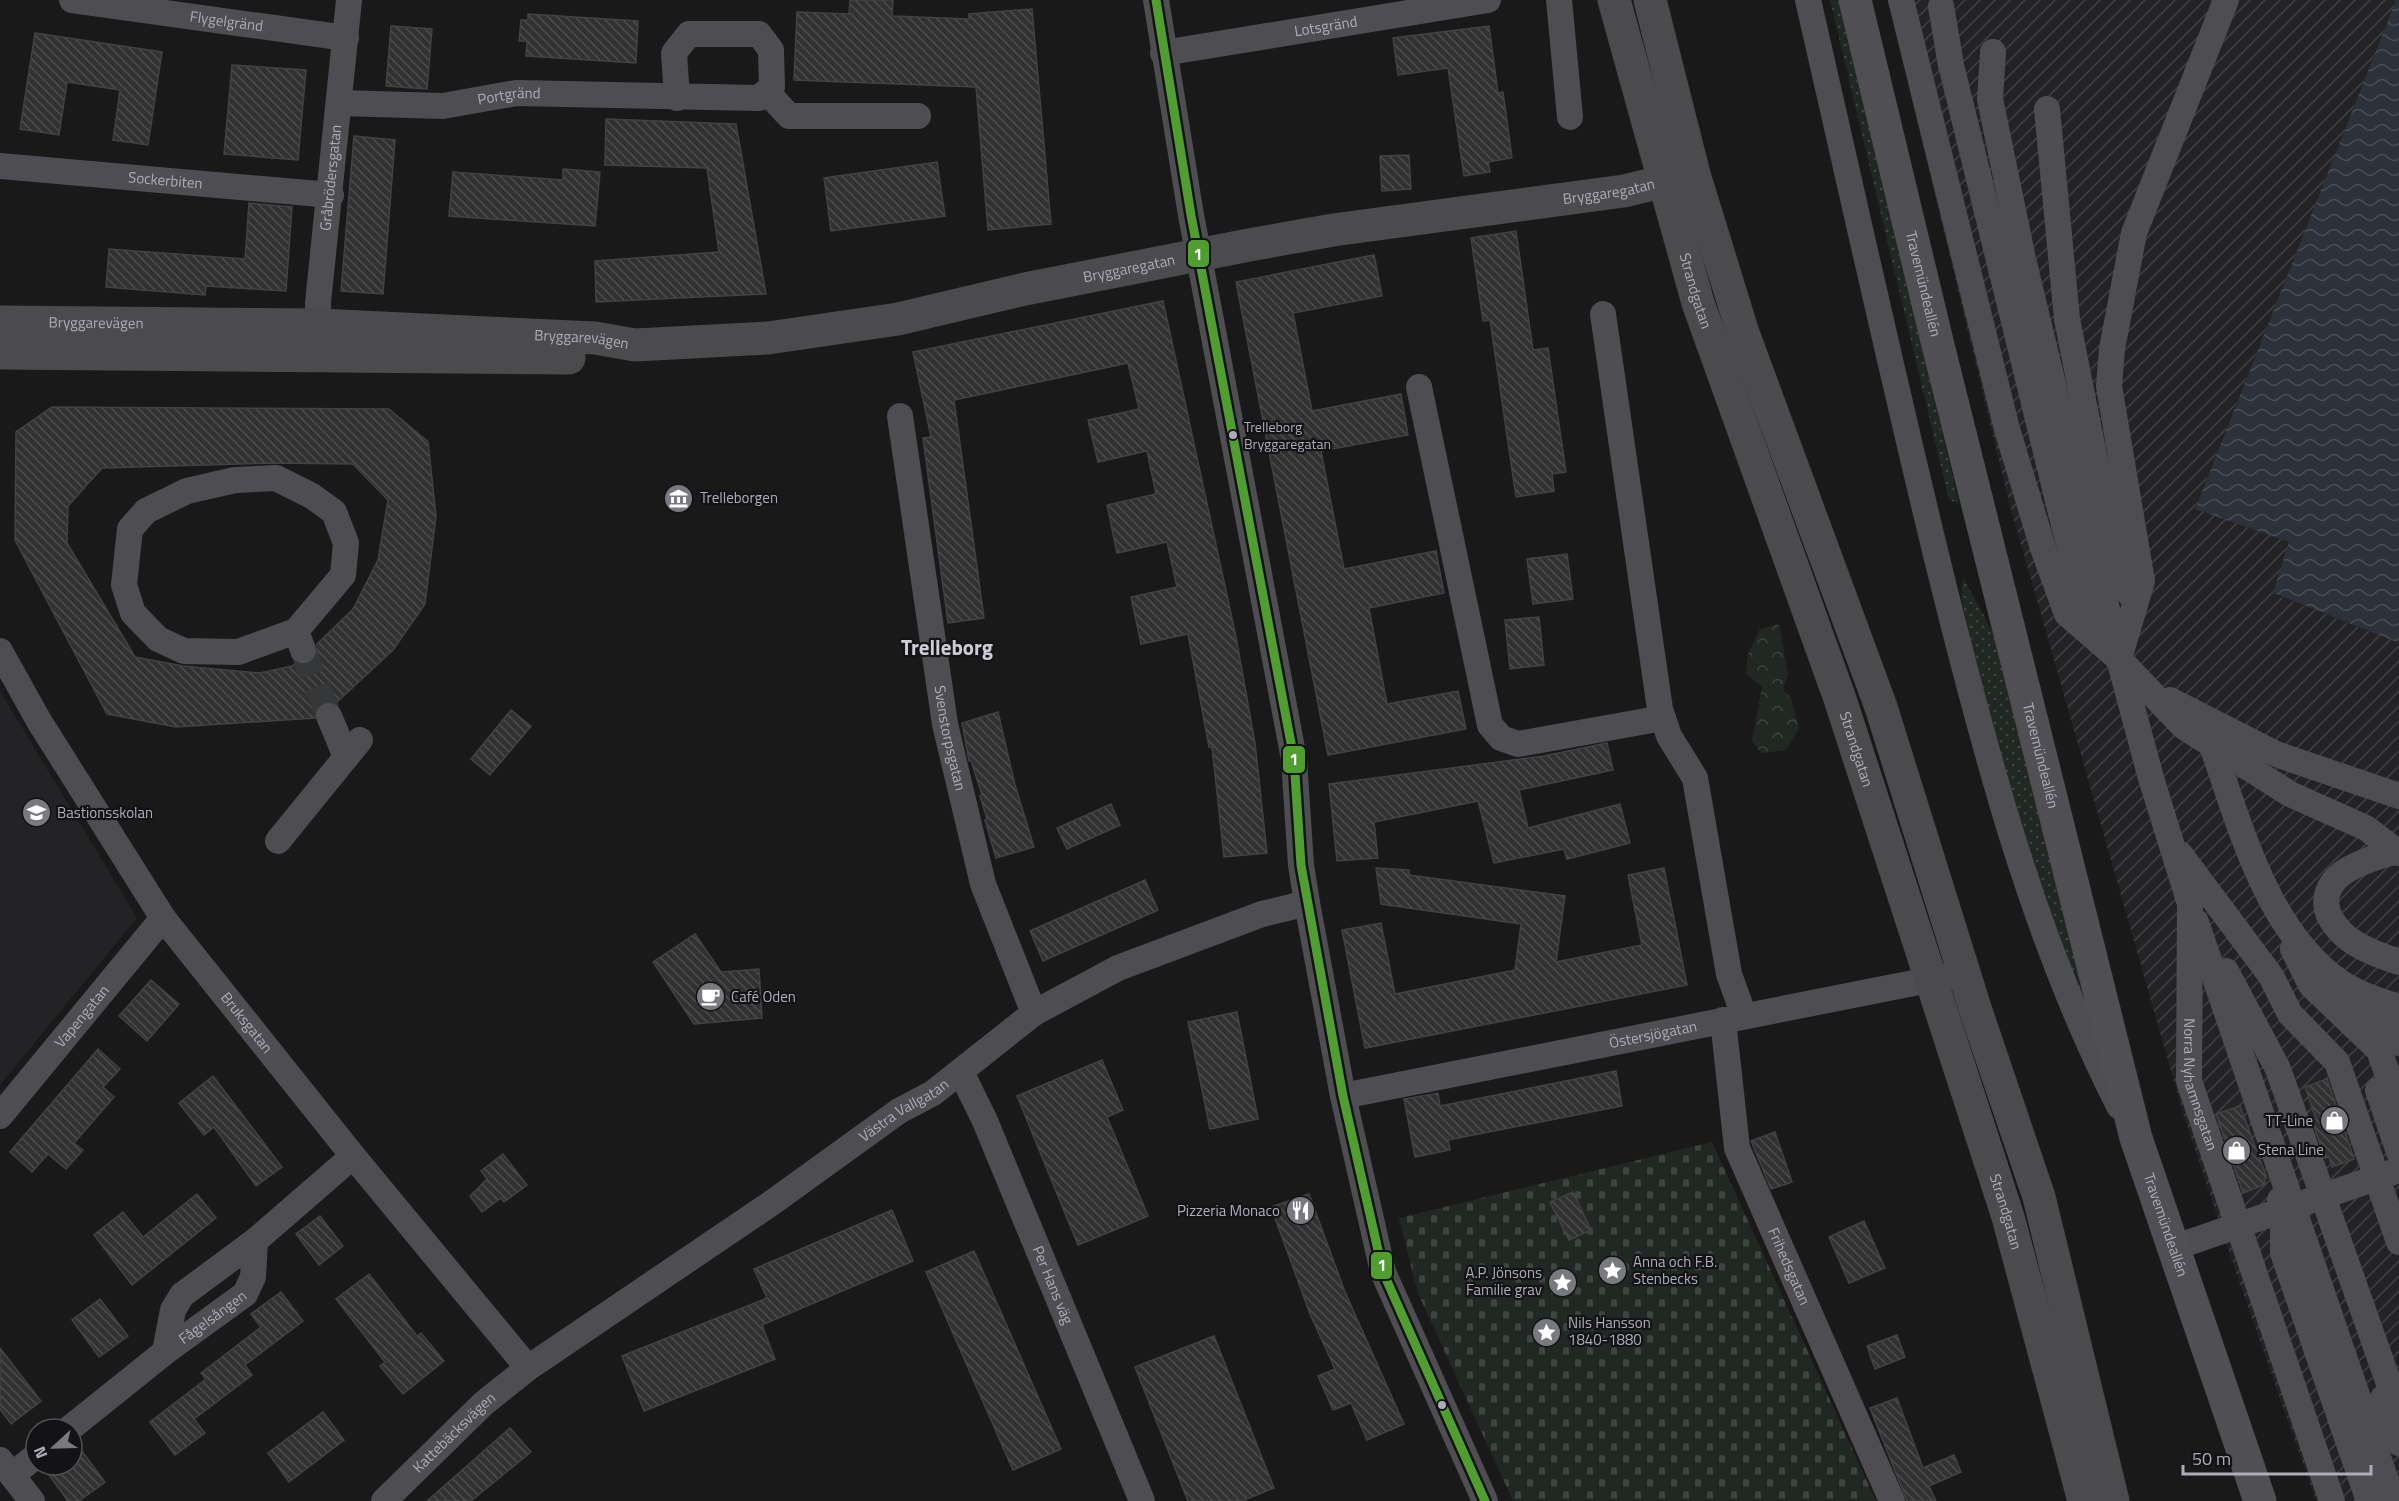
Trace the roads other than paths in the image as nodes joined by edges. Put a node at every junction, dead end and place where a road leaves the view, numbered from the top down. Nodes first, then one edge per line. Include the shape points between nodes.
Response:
1 (72, 0) edge
2 (349, 0) edge
3 (1156, 0) edge
4 (1488, 0) edge
5 (1559, 0) edge
6 (1614, 0) edge
7 (1650, 0) edge
8 (1808, 0) edge
9 (1855, 0) edge
10 (1901, 0) edge
11 (2226, 0) edge
12 (1941, 6) dead end
13 (346, 38) junction
14 (1993, 52) dead end
15 (1163, 53) junction
16 (767, 92) junction
17 (677, 98) junction
18 (340, 103) junction
19 (2047, 109) dead end
20 (918, 116) dead end
21 (1570, 117) dead end
22 (0, 166) edge
23 (1678, 178) junction
24 (331, 195) junction
25 (1200, 255) junction
26 (1603, 314) dead end
27 (0, 322) edge
28 (318, 340) junction
29 (635, 345) joint
30 (0, 353) edge
31 (1419, 387) dead end
32 (900, 416) dead end
33 (300, 641) joint
34 (2099, 641) junction
35 (0, 651) edge
36 (2120, 658) junction
37 (2148, 689) junction
38 (330, 716) tunnel mouth
39 (1663, 718) junction
40 (2211, 743) junction
41 (2399, 796) edge
42 (2168, 837) junction
43 (278, 841) dead end
44 (2399, 853) edge
45 (1307, 903) junction
46 (2190, 904) junction
47 (164, 918) junction
48 (2284, 925) junction
49 (2399, 962) edge
50 (1964, 973) junction
51 (1930, 980) junction
52 (2341, 984) junction
53 (2399, 1007) edge
54 (1034, 1013) junction
55 (2343, 1017) junction
56 (1734, 1018) junction
57 (2392, 1053) edge
58 (961, 1072) junction
59 (1343, 1096) junction
60 (2399, 1107) edge
61 (0, 1116) edge
62 (2136, 1138) junction
63 (353, 1156) junction
64 (2391, 1168) edge
65 (2329, 1195) junction
66 (2288, 1208) junction
67 (2395, 1212) edge
68 (2236, 1225) junction
69 (255, 1241) junction
70 (2399, 1242) edge
71 (2305, 1246) junction
72 (2174, 1248) junction
73 (165, 1352) junction
74 (528, 1368) junction
75 (2399, 1375) edge
76 (2399, 1412) edge
77 (84, 1417) edge
78 (2399, 1443) edge
79 (24, 1461) edge
80 (6, 1468) edge
81 (2399, 1482) edge
82 (32, 1501) edge
83 (384, 1501) edge
84 (1142, 1501) edge
85 (1485, 1501) edge
86 (1892, 1501) edge
87 (2084, 1501) edge
88 (2113, 1501) edge
89 (2260, 1501) edge
90 (2332, 1501) edge
91 (2345, 1501) edge
92 (2357, 1501) edge
93 (2369, 1501) edge
94 (2380, 1501) edge
95 (2393, 1501) edge

1 - 13 street, Flygelgränd
2 - 13 street, Gråbrödersgatan
3 - 15 street
4 - 15 street, Lotsgränd
5 - 21 street
6 - 23 main road, Strandgatan
7 - 23 main road, Strandgatan
8 - 62 street via 1934,544 2014,848 2088,1046
9 - 62 highway, Travemündeallén
10 - 34 street via 2007,429 2043,548 2067,614
11 - 36 street via 2134,233 2112,349 2109,386 2142,581
12 - 34 street via 1960,105 2064,525
13 - 18 street, Gråbrödersgatan
14 - 36 street, Norra Nyhamnsgatan via 1990,99 2001,159
15 - 25 street
16 - 17 street, Portgränd via 759,98
16 - 17 street via 772,87 771,50 759,34 689,34 674,53
16 - 20 street via 789,116
17 - 18 street, Portgränd via 516,93 443,106
18 - 24 street, Gråbrödersgatan
19 - 36 street via 2067,319 2096,465 2129,595
22 - 24 street, Sockerbiten
23 - 25 main road, Bryggaregatan via 1624,191 1333,230
23 - 50 main road, Strandgatan via 1743,333 1881,707
23 - 51 main road, Strandgatan via 1698,303 1840,699
24 - 28 street, Gråbrödersgatan via 318,303
25 - 29 main road, Bryggaregatan via 1025,289 898,319 768,338
25 - 45 street via 1294,759
26 - 39 street
27 - 28 main road, Bryggarevägen
28 - 29 main road, Bryggarevägen via 595,338
28 - 30 main road, Bryggarevägen
31 - 39 street via 1490,725 1501,738 1518,744
32 - 54 street, Svenstorpsgatan via 945,724 983,884
33 - 33 street via 238,652 184,651 159,639 133,613 124,585 130,529 146,511 187,491 235,480 276,478 312,496 334,512 346,543 343,575
34 - 36 street
35 - 47 street, Bruksgatan via 39,721
36 - 37 street
36 - 42 street, Norra Nyhamnsgatan
37 - 40 street via 2184,727
37 - 41 street via 2276,754
38 - 43 street via 353,748
39 - 56 street via 1669,736 1695,778
40 - 44 street via 2290,794 2367,828
40 - 48 street via 2252,855
42 - 46 street, Norra Nyhamnsgatan
42 - 64 street via 2271,976 2290,1014 2342,1060
44 - 49 street via 2343,871 2328,888 2325,898 2329,916 2345,936
45 - 54 street, Västra Vallgatan via 1262,914 1118,968
45 - 59 street
46 - 65 street via 2278,1069
46 - 66 street via 2234,1063
46 - 68 street, Norra Nyhamnsgatan via 2189,1081
47 - 61 street, Vapengatan
47 - 63 street, Bruksgatan
48 - 52 street via 2317,964
48 - 55 street via 2311,986
50 - 51 street, Östersjögatan
50 - 88 main road, Strandgatan via 2039,1197
51 - 56 street, Östersjögatan
51 - 87 main road, Strandgatan via 2008,1217
52 - 53 street
52 - 57 street via 2390,1029
54 - 58 street, Västra Vallgatan
55 - 57 street
55 - 64 street via 2364,1049
56 - 59 street, Östersjögatan
56 - 86 street, Frihedsgatan via 1737,1148
57 - 60 street
58 - 74 street, Västra Vallgatan
58 - 84 street, Per Hans väg via 985,1121
59 - 85 street via 1383,1272
62 - 72 highway, Travemündeallén
63 - 69 street, Fågelsången
63 - 74 street, Bruksgatan
64 - 65 street
64 - 67 street
65 - 66 street
65 - 71 street
66 - 68 street
66 - 71 street
66 - 71 street
67 - 70 street
68 - 72 street
68 - 90 street, Norra Nyhamnsgatan
69 - 73 street, Fågelsången via 182,1295 173,1310
69 - 73 street, Fågelsången via 253,1277 244,1294
71 - 75 street
71 - 76 street
71 - 78 street
71 - 81 street
71 - 91 street
71 - 92 street
71 - 93 street
71 - 94 street
71 - 95 street
72 - 89 highway, Travemündeallén
73 - 77 street, Fågelsången
74 - 83 street, Kattebäcksvägen via 484,1403
79 - 80 street
80 - 82 street

